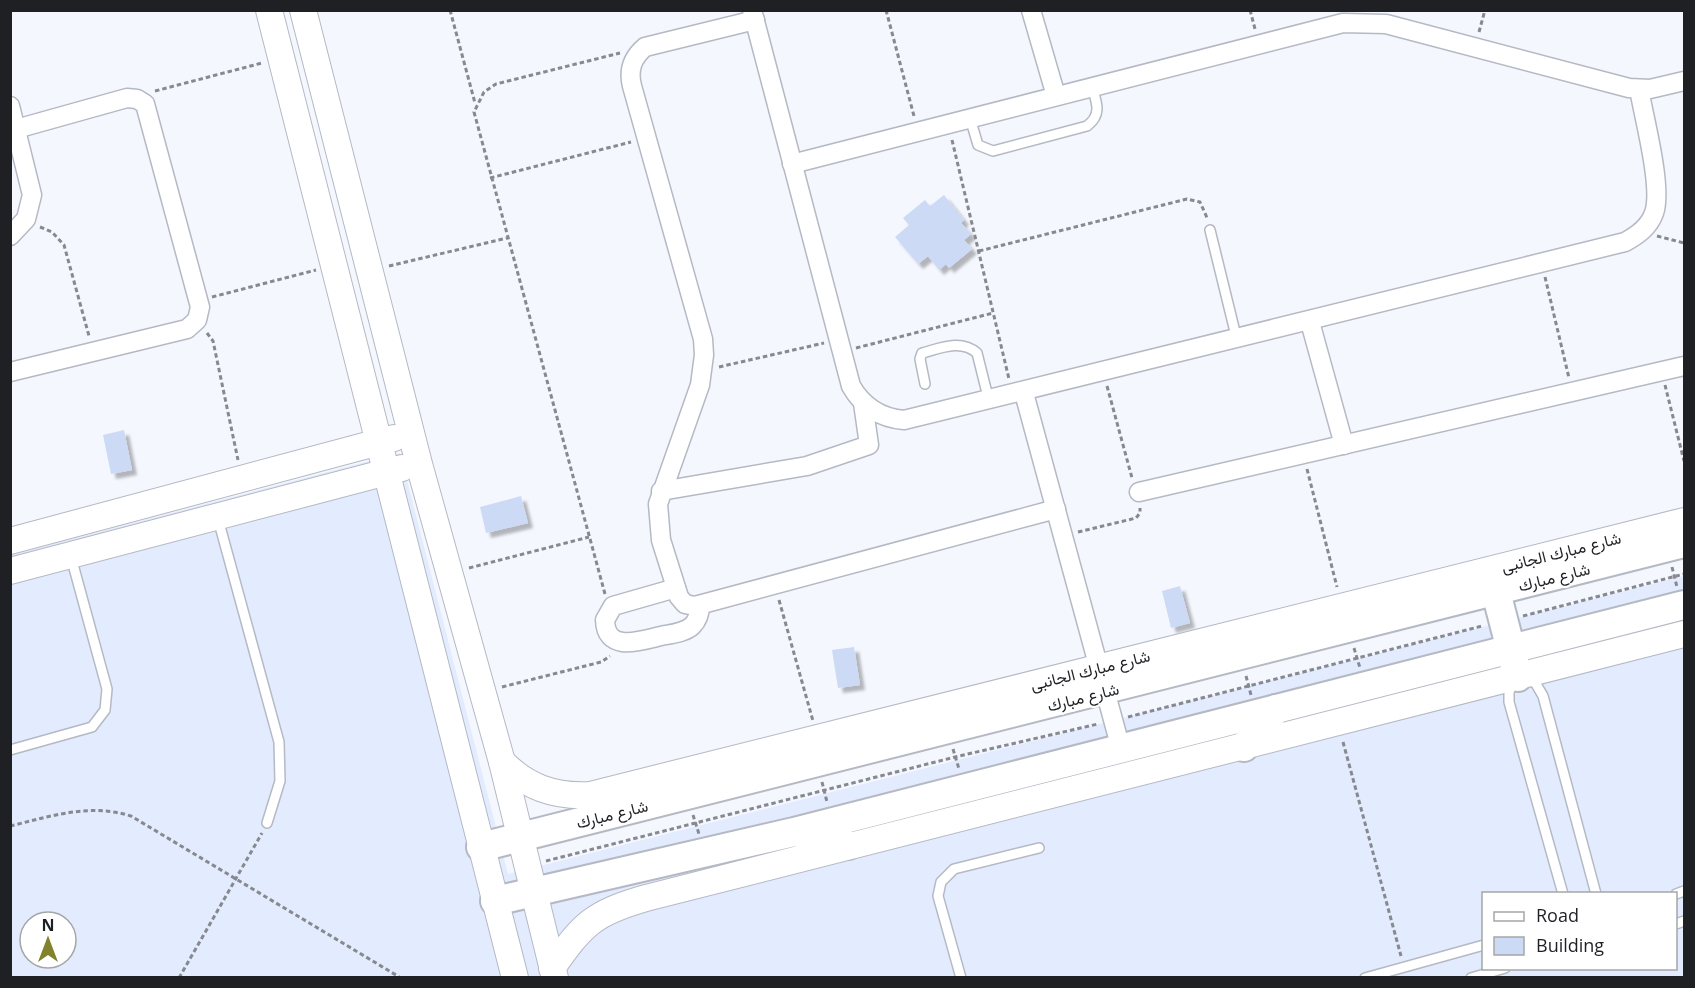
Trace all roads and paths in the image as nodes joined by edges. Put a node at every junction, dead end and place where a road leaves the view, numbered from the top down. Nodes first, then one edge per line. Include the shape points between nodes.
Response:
1 (269, 10) edge
2 (303, 10) edge
3 (450, 10) edge
4 (1031, 10) edge
5 (1485, 10) edge
6 (887, 11) edge
7 (753, 15) edge
8 (645, 47) junction
9 (1474, 48) junction
10 (281, 57) junction
11 (1684, 81) edge
12 (1092, 87) junction
13 (1639, 89) junction
14 (1056, 96) junction
15 (127, 98) junction
16 (476, 105) junction
17 (10, 106) edge
18 (970, 118) junction
19 (948, 124) junction
20 (16, 129) junction
21 (918, 131) junction
22 (646, 138) junction
23 (792, 164) junction
24 (490, 178) junction
25 (1210, 230) joint
26 (1643, 230) junction
27 (16, 231) edge
28 (507, 238) junction
29 (1684, 243) edge
30 (978, 251) junction
31 (1541, 263) junction
32 (334, 265) junction
33 (370, 270) junction
34 (199, 300) junction
35 (993, 313) junction
36 (1310, 322) junction
37 (192, 326) junction
38 (1237, 340) junction
39 (840, 345) junction
40 (93, 352) junction
41 (1684, 366) edge
42 (703, 371) junction
43 (1662, 371) junction
44 (10, 372) edge
45 (1103, 373) junction
46 (925, 384) dead end
47 (1572, 392) junction
48 (1019, 394) junction
49 (990, 401) junction
50 (863, 403) junction
51 (412, 434) junction
52 (379, 442) junction
53 (1344, 445) junction
54 (1303, 454) junction
55 (1684, 461) edge
56 (419, 464) junction
57 (386, 472) junction
58 (243, 479) junction
59 (661, 491) junction
60 (1137, 491) junction
61 (1056, 509) junction
62 (218, 517) junction
63 (1684, 521) edge
64 (1063, 536) junction
65 (589, 537) junction
66 (10, 541) edge
67 (1676, 545) edge
68 (70, 555) junction
69 (10, 571) edge
70 (450, 573) junction
71 (774, 584) junction
72 (676, 588) junction
73 (1496, 592) junction
74 (699, 605) junction
75 (1683, 605) edge
76 (609, 610) junction
77 (1345, 618) junction
78 (1684, 634) edge
79 (617, 642) junction
80 (1511, 649) junction
81 (1242, 656) junction
82 (1518, 677) junction
83 (1102, 680) junction
84 (1365, 686) junction
85 (482, 692) junction
86 (1266, 712) junction
87 (1338, 723) junction
88 (948, 730) junction
89 (1244, 747) junction
90 (1121, 749) junction
91 (10, 750) edge
92 (818, 751) junction
93 (502, 762) junction
94 (964, 789) junction
95 (687, 796) junction
96 (267, 823) joint
97 (10, 826) edge
98 (840, 834) junction
99 (520, 837) junction
100 (481, 847) junction
101 (1038, 848) dead end
102 (705, 852) junction
103 (236, 878) junction
104 (532, 892) junction
105 (1562, 892) edge
106 (1595, 892) edge
107 (495, 902) junction
108 (1482, 946) edge
109 (1404, 967) junction
110 (1501, 970) edge
111 (553, 973) edge
112 (179, 978) edge
113 (401, 978) edge
114 (515, 978) edge
115 (961, 978) edge
116 (1365, 978) edge
117 (1471, 978) edge

1 - 10 main road
2 - 33 main road
3 - 16 path
4 - 14 street
5 - 9 path
6 - 21 path
7 - 8 street
7 - 23 street
8 - 16 path via 496,84 484,92
8 - 22 street via 635,58 630,79
9 - 12 street via 1386,24 1343,23
9 - 13 street
10 - 15 path
10 - 32 main road
11 - 13 street
12 - 14 street
12 - 18 lane via 1098,111 1087,126 993,151 978,145
13 - 26 street via 1657,190 1654,212
14 - 18 street
15 - 20 street
15 - 34 street via 141,101 149,112
16 - 24 path via 474,120
17 - 20 street
18 - 19 street
19 - 21 street
19 - 30 path
20 - 27 street via 32,195 29,211
21 - 23 street
22 - 24 path
22 - 42 street via 703,339
23 - 39 street
24 - 28 path
25 - 30 path via 1203,205 1186,199
25 - 38 lane
26 - 29 path
26 - 31 street via 1625,242
27 - 40 path via 44,228 64,245
28 - 33 path
28 - 65 path
30 - 35 path
31 - 36 street
31 - 47 path
32 - 34 path
32 - 52 main road
33 - 51 main road
34 - 37 street via 199,314
35 - 39 path
35 - 48 path
36 - 38 street
36 - 53 street
37 - 40 street
37 - 58 path via 203,329 213,341
38 - 45 street
39 - 42 path
39 - 50 street via 851,386
40 - 44 street
41 - 43 street
42 - 59 street
43 - 47 street
43 - 55 path
45 - 48 street
45 - 60 path
46 - 49 lane via 922,354 964,346 977,354
47 - 53 street
48 - 49 street
48 - 61 street
49 - 50 street via 904,420 882,416
50 - 59 street via 869,445 807,466
51 - 52 main road
51 - 56 main road
52 - 57 main road
52 - 58 main road
53 - 54 street
54 - 60 street
54 - 77 path
56 - 57 main road
56 - 70 main road
57 - 62 main road
57 - 100 main road
58 - 66 main road
59 - 72 street via 658,529
60 - 64 path via 1140,510 1136,518
61 - 64 street
61 - 71 street
62 - 68 main road
62 - 96 lane via 279,742 280,780
63 - 77 main road, شارع مبارك الجانبى
64 - 83 street
65 - 70 path
65 - 76 path
67 - 73 main road, شارع مبارك
67 - 75 path
68 - 69 main road
68 - 91 lane via 107,689 105,710 92,727
70 - 85 main road
71 - 74 street
71 - 92 path
72 - 74 street via 685,604
72 - 76 street
73 - 77 main road, شارع مبارك
73 - 80 main road
74 - 79 street via 696,622 687,629 630,644
75 - 80 main road
76 - 79 street via 605,626
77 - 81 main road, شارع مبارك
77 - 83 main road, شارع مبارك الجانبى
77 - 84 path
78 - 82 main road
79 - 85 path via 610,656 601,662
80 - 82 main road
80 - 84 main road
81 - 83 main road, شارع مبارك
81 - 86 path
82 - 87 main road
82 - 105 lane via 1510,687 1509,702
82 - 106 lane via 1531,680 1541,689
83 - 88 main road, شارع مبارك
83 - 90 street
83 - 92 main road, شارع مبارك الجانبى
84 - 86 main road
85 - 93 main road
86 - 89 main road
86 - 90 main road
87 - 89 main road
87 - 109 path
88 - 92 main road, شارع مبارك
88 - 94 path
89 - 98 main road
90 - 94 main road
92 - 93 main road, شارع مبارك الجانبى via 590,795 541,790
92 - 95 main road, شارع مبارك
92 - 98 path
93 - 99 main road
94 - 98 main road
95 - 99 main road, شارع مبارك
95 - 102 path
96 - 103 path
97 - 103 path via 80,810 119,812 143,821
98 - 102 main road via 794,832
98 - 111 main road via 620,906 586,924
99 - 100 main road, شارع مبارك
99 - 104 main road
100 - 107 main road
101 - 115 lane via 960,867 941,882 938,896
102 - 104 main road
103 - 112 path
103 - 113 path
104 - 107 main road
104 - 111 main road
107 - 114 main road
108 - 109 lane
109 - 116 lane
110 - 117 lane

